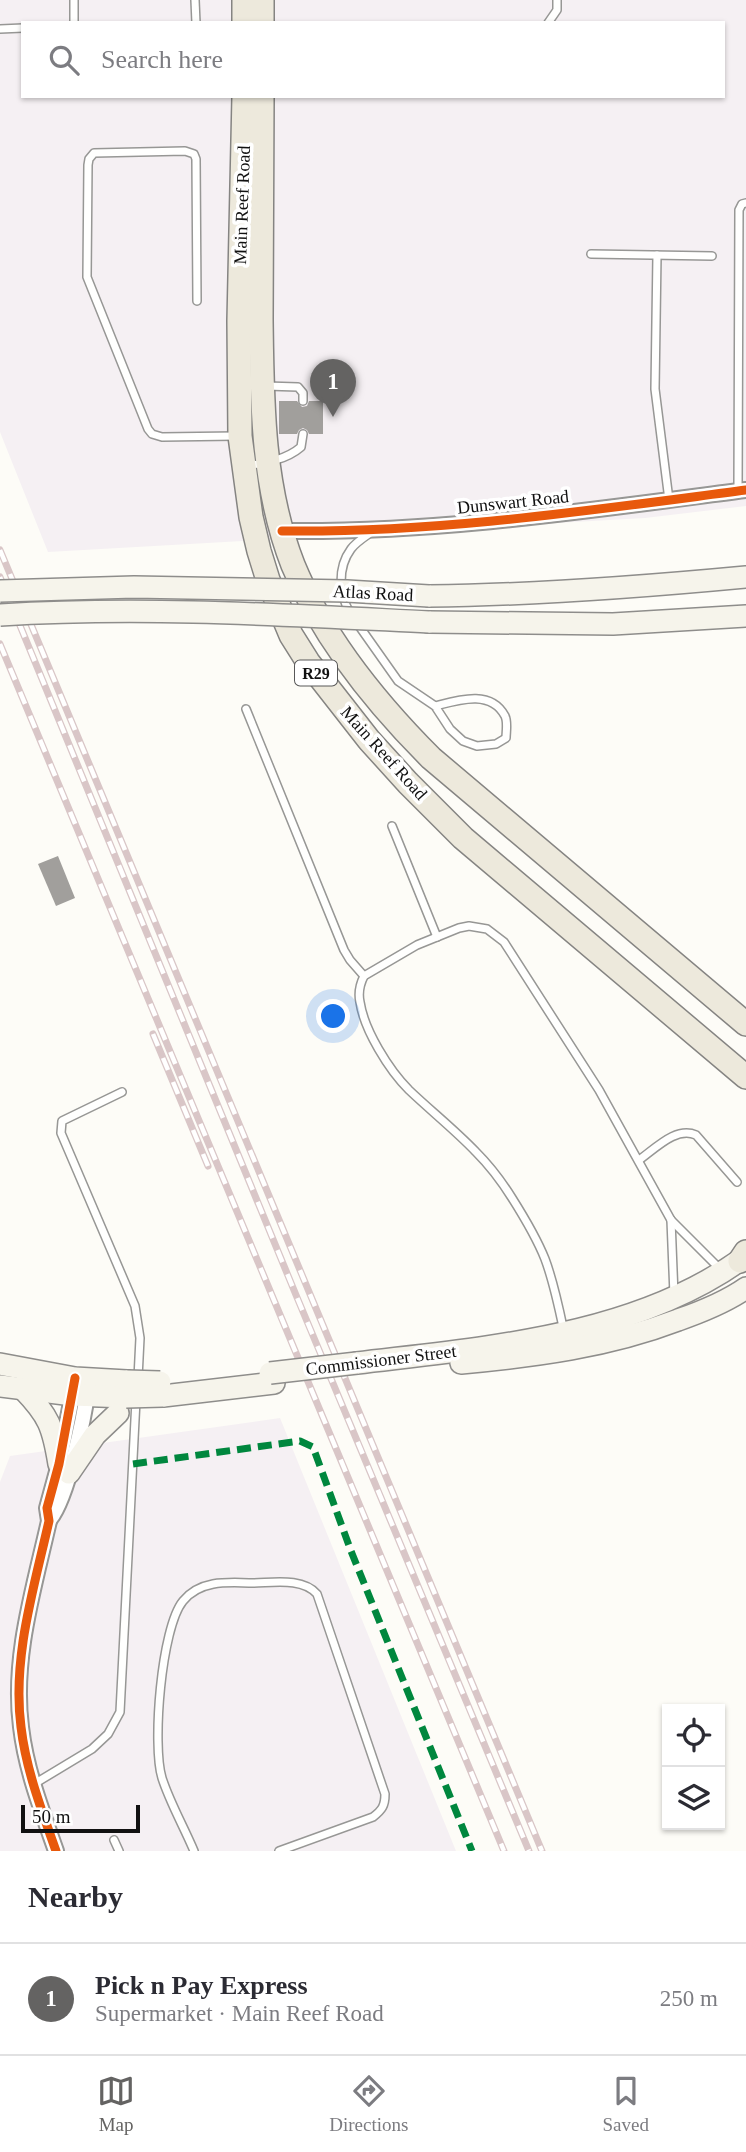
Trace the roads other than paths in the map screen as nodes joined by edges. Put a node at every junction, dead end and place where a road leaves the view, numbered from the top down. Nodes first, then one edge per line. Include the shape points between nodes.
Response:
1 (74, 0) edge
2 (195, 0) edge
3 (244, 0) edge
4 (262, 0) edge
5 (557, 0) edge
6 (74, 21) edge
7 (196, 21) edge
8 (244, 21) edge
9 (262, 21) edge
10 (549, 21) edge
11 (21, 28) edge
12 (0, 29) edge
13 (244, 98) edge
14 (262, 98) edge
15 (746, 203) edge
16 (591, 254) dead end
17 (657, 255) junction
18 (712, 256) dead end
19 (197, 301) dead end
20 (262, 386) junction
21 (303, 401) dead end
22 (742, 429) edge
23 (264, 434) junction
24 (303, 434) dead end
25 (240, 436) junction
26 (269, 463) junction
27 (245, 466) junction
28 (742, 491) edge
29 (669, 500) junction
30 (374, 529) junction
31 (282, 531) junction
32 (746, 577) edge
33 (0, 590) edge
34 (0, 615) edge
35 (746, 616) edge
36 (435, 706) junction
37 (246, 709) dead end
38 (392, 826) dead end
39 (437, 937) junction
40 (364, 976) junction
41 (706, 989) junction
42 (746, 1004) edge
43 (746, 1024) edge
44 (746, 1077) edge
45 (122, 1092) dead end
46 (639, 1160) junction
47 (737, 1182) dead end
48 (671, 1220) junction
49 (739, 1261) edge
50 (746, 1288) edge
51 (674, 1299) junction
52 (566, 1342) junction
53 (10, 1379) edge
54 (81, 1387) junction
55 (140, 1394) junction
56 (64, 1468) junction
57 (34, 1784) junction
58 (114, 1840) dead end
59 (56, 1851) edge
60 (119, 1851) edge
61 (194, 1851) edge
62 (279, 1851) edge

1 - 6 lane
2 - 7 lane
3 - 8 main road
4 - 9 main road
5 - 10 lane
11 - 12 lane
13 - 25 main road, Main Reef Road / R29
14 - 20 main road, Main Reef Road / R29
15 - 22 lane via 739,210
16 - 17 lane
17 - 18 lane
17 - 29 lane via 655,389
19 - 25 lane via 194,154 94,153 88,165 87,277 148,429 163,437
20 - 21 lane via 298,387
20 - 23 main road, Main Reef Road / R29
22 - 28 lane
23 - 25 lane
23 - 26 main road, Main Reef Road / R29
24 - 26 lane via 299,450
25 - 27 main road, Main Reef Road / R29
26 - 27 lane
26 - 31 main road, Main Reef Road / R29
27 - 44 main road, Main Reef Road / R29 via 259,551 291,635 360,730 463,838
28 - 29 street, Dunswart Road
29 - 30 street, Dunswart Road via 514,519
30 - 31 street, Dunswart Road
30 - 36 lane via 346,558 341,594 398,681
31 - 41 main road, Main Reef Road / R29 via 310,602 394,721 441,766
32 - 33 main road, Atlas Road, bridge via 511,596 134,587
34 - 35 main road, Atlas Road, bridge via 138,611 613,624
36 - 36 lane via 477,698 494,703 506,718 506,738 477,746 463,741
37 - 40 lane via 344,950
38 - 39 lane
39 - 40 lane
39 - 46 lane via 469,926 487,929 503,942
40 - 52 lane via 360,1003 383,1057 408,1089 478,1154 514,1200 544,1257
41 - 42 main road
41 - 43 main road, Main Reef Road / R29
45 - 57 lane via 62,1121 61,1126 135,1306 140,1338 120,1712 108,1734 92,1749
46 - 47 lane via 674,1135 691,1133
46 - 48 lane
48 - 49 lane
48 - 51 lane
49 - 51 main road, Commissioner Street
50 - 52 main road, Commissioner Street via 700,1312 609,1343
51 - 52 main road, Commissioner Street
52 - 55 main road, Commissioner Street
53 - 54 main road, Commissioner Street
53 - 56 main road via 48,1420
54 - 55 main road, Commissioner Street
54 - 56 street
55 - 56 main road
56 - 57 street via 20,1667 21,1727
57 - 59 street
58 - 60 lane
61 - 62 lane via 161,1776 158,1742 164,1653 183,1601 203,1586 221,1582 295,1583 317,1594 385,1794 382,1810 373,1817

